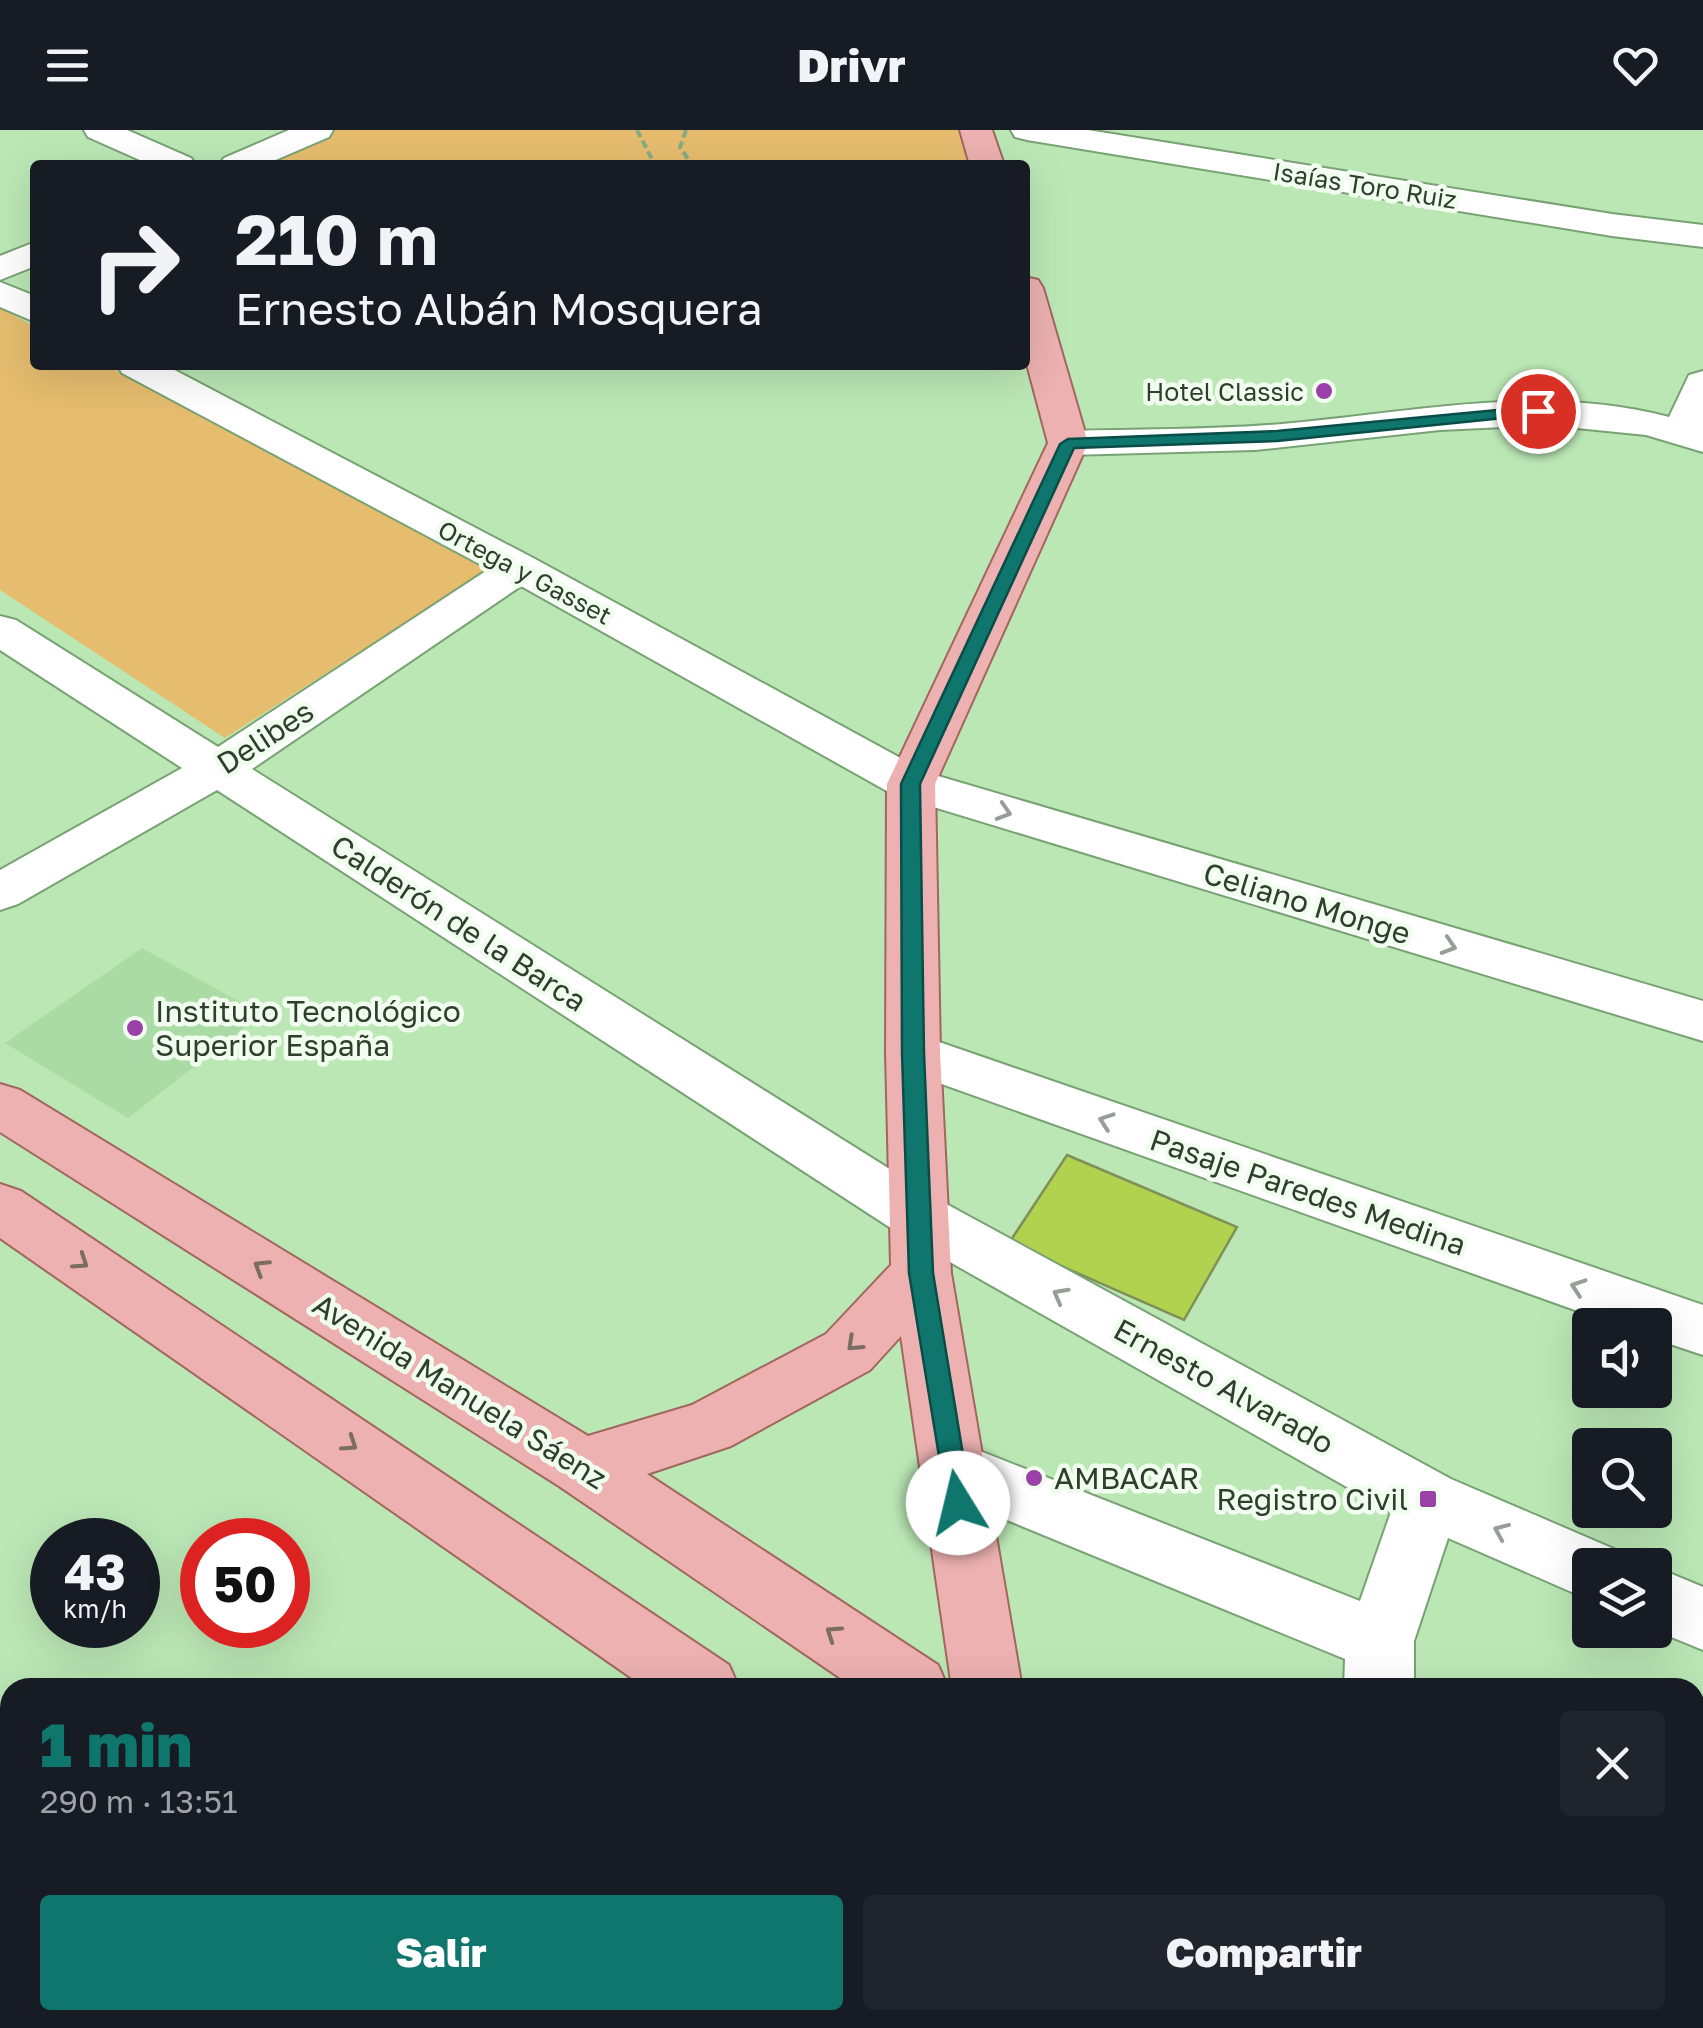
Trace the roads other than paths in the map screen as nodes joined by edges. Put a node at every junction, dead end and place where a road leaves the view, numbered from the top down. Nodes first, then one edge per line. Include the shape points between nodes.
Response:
1 (100, 130) edge
2 (317, 130) edge
3 (976, 130) edge
4 (1027, 130) edge
5 (1223, 146) edge
6 (167, 160) edge
7 (248, 160) edge
8 (985, 160) edge
9 (1703, 236) edge
10 (30, 255) edge
11 (0, 268) edge
12 (0, 293) edge
13 (1030, 306) edge
14 (30, 308) edge
15 (145, 370) edge
16 (1703, 382) edge
17 (1693, 436) edge
18 (1068, 444) junction
19 (520, 568) junction
20 (0, 630) edge
21 (218, 769) junction
22 (910, 784) junction
23 (0, 892) edge
24 (1703, 1021) edge
25 (913, 1053) junction
26 (0, 1105) edge
27 (0, 1207) edge
28 (920, 1245) junction
29 (1703, 1330) edge
30 (582, 1466) junction
31 (952, 1468) junction
32 (1428, 1499) junction
33 (1572, 1562) edge
34 (1672, 1605) edge
35 (1703, 1618) edge
36 (1379, 1664) edge
37 (689, 1678) edge
38 (899, 1678) edge
39 (986, 1678) edge

1 - 6 street
2 - 7 street
3 - 8 main road
4 - 5 street, Isaías Toro Ruiz
5 - 9 street, Isaías Toro Ruiz via 1612,225
10 - 11 street
12 - 14 street
13 - 18 main road
15 - 19 street, Ortega y Gasset
16 - 17 street
17 - 18 street via 1609,416 1538,411 1277,436
18 - 22 main road
19 - 21 street, Delibes
19 - 22 street, Ortega y Gasset
20 - 21 street, Calderón de la Barca
21 - 23 street, Delibes
21 - 28 street, Calderón de la Barca
22 -> 24 street, Celiano Monge
22 - 25 main road
25 - 28 main road
29 -> 25 street, Pasaje Paredes Medina
30 -> 26 main road, Avenida Manuela Sáenz
27 -> 37 main road
28 -> 30 main road via 848,1352 709,1427
28 - 31 main road
32 -> 28 street, Ernesto Alvarado
38 -> 30 main road, Avenida Manuela Sáenz
31 - 36 street
31 - 39 main road
33 -> 32 street, Ernesto Alvarado
32 - 36 street
34 - 35 street

